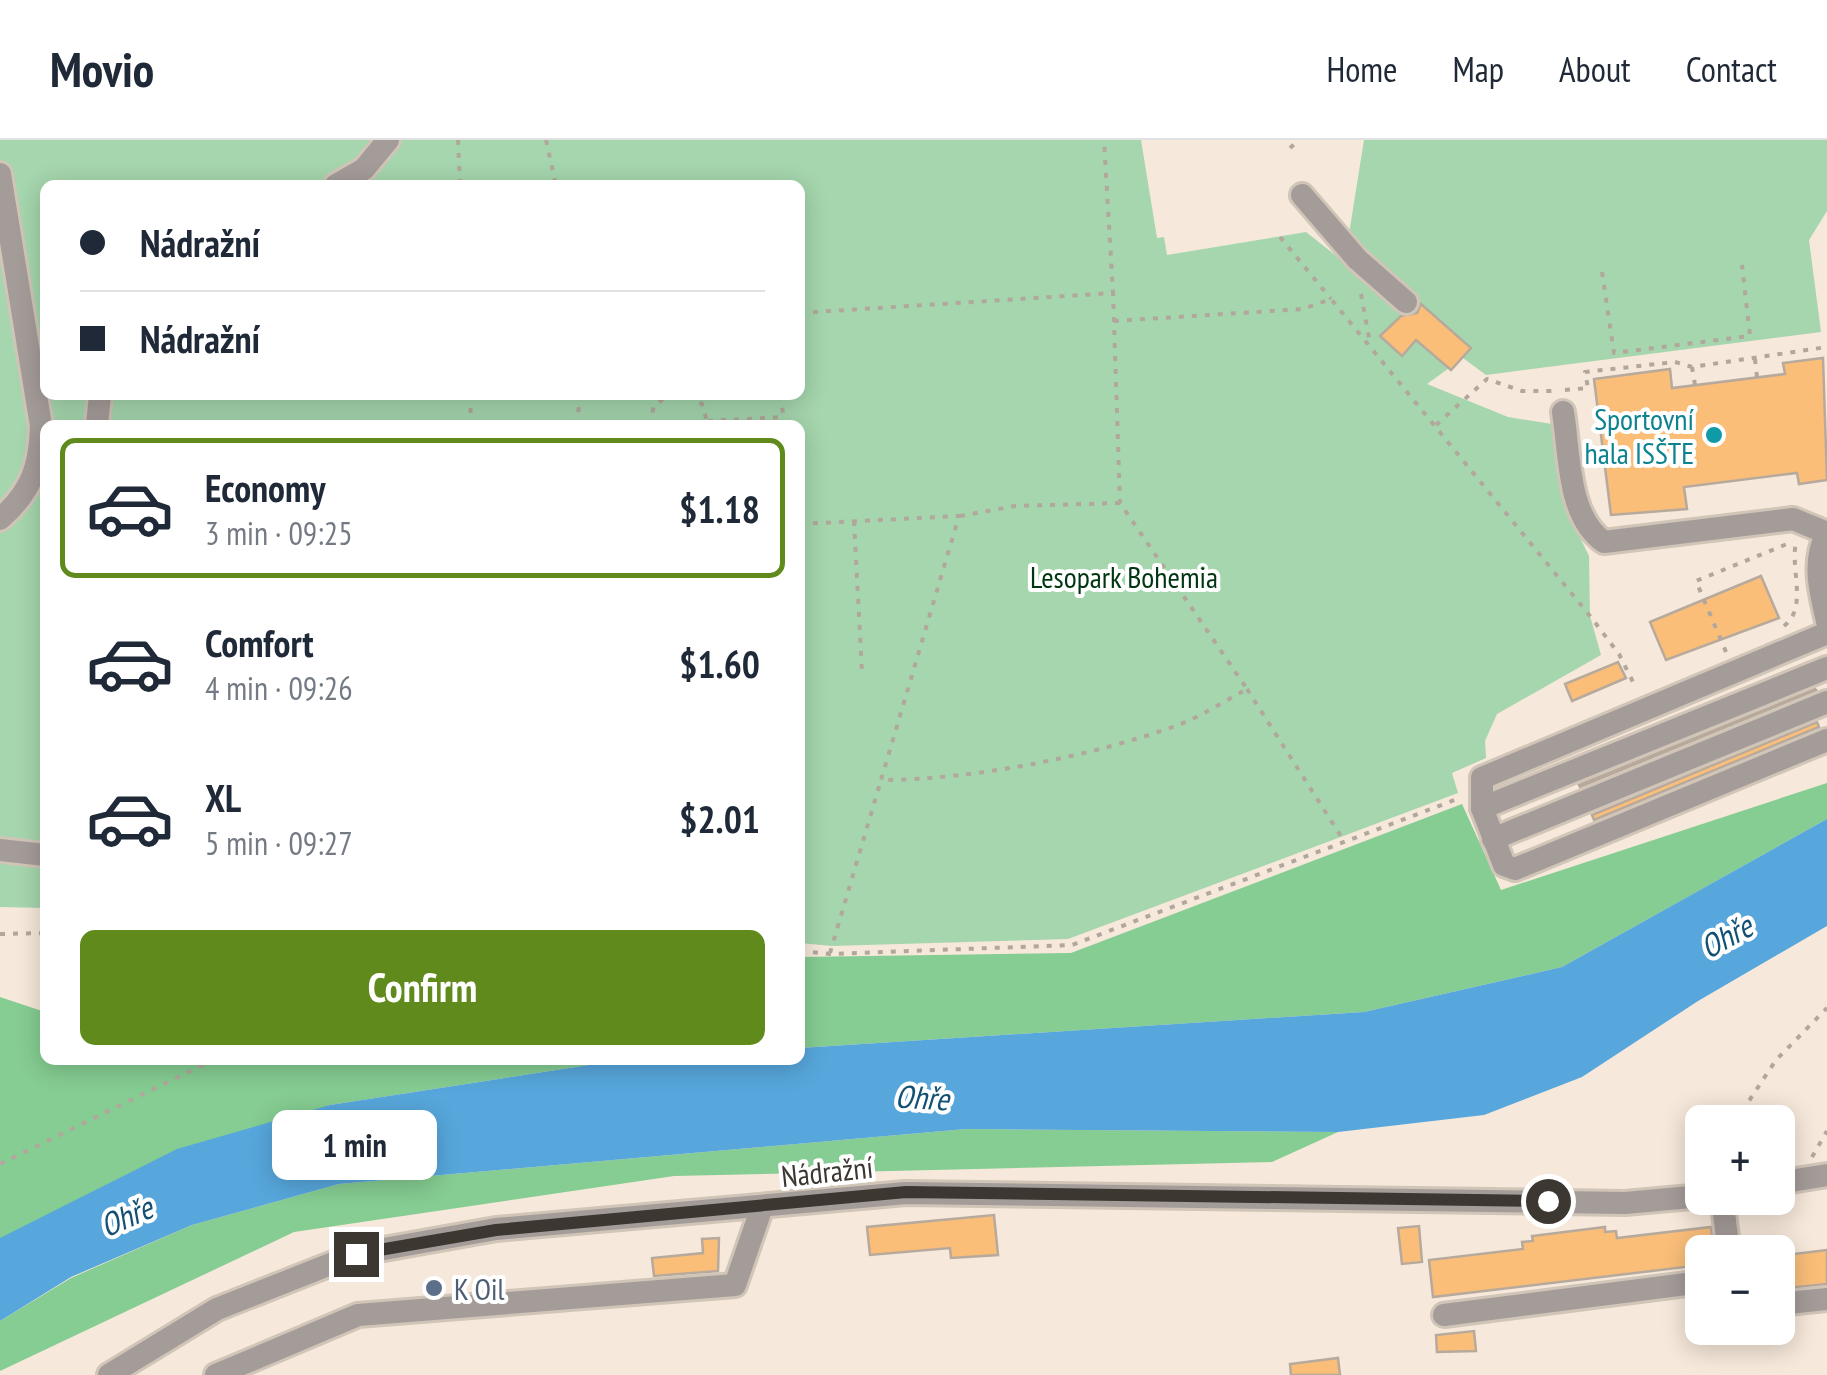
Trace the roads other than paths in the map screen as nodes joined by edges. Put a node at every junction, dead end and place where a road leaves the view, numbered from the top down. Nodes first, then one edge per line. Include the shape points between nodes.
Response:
1 (388, 140) edge
2 (0, 174) edge
3 (345, 180) edge
4 (1302, 195) dead end
5 (1406, 302) dead end
6 (1564, 412) dead end
7 (40, 420) edge
8 (40, 464) edge
9 (0, 519) edge
10 (1827, 533) edge
11 (1827, 622) edge
12 (1827, 633) edge
13 (1827, 668) edge
14 (1827, 702) edge
15 (1827, 740) edge
16 (1482, 808) junction
17 (1493, 839) junction
18 (0, 850) edge
19 (40, 854) edge
20 (1827, 1175) edge
21 (1795, 1180) edge
22 (1685, 1198) edge
23 (762, 1208) junction
24 (1685, 1284) edge
25 (1827, 1299) edge
26 (1795, 1302) edge
27 (1444, 1315) dead end
28 (110, 1375) edge
29 (216, 1375) edge

1 - 3 street
2 - 7 street
4 - 5 street via 1357,259
6 - 10 street via 1580,516 1604,542 1793,520
8 - 9 street
10 - 11 street via 1818,570
12 - 16 street via 1482,778
13 - 16 street
14 - 17 street
15 - 17 street via 1514,869 1504,865
16 - 17 street
18 - 19 street
20 - 21 street
22 - 23 street, Nádražní via 1624,1203 906,1192
23 - 28 street, Nádražní via 496,1230 356,1254 218,1309
23 - 29 street via 735,1285 358,1315
24 - 27 street
25 - 26 street

